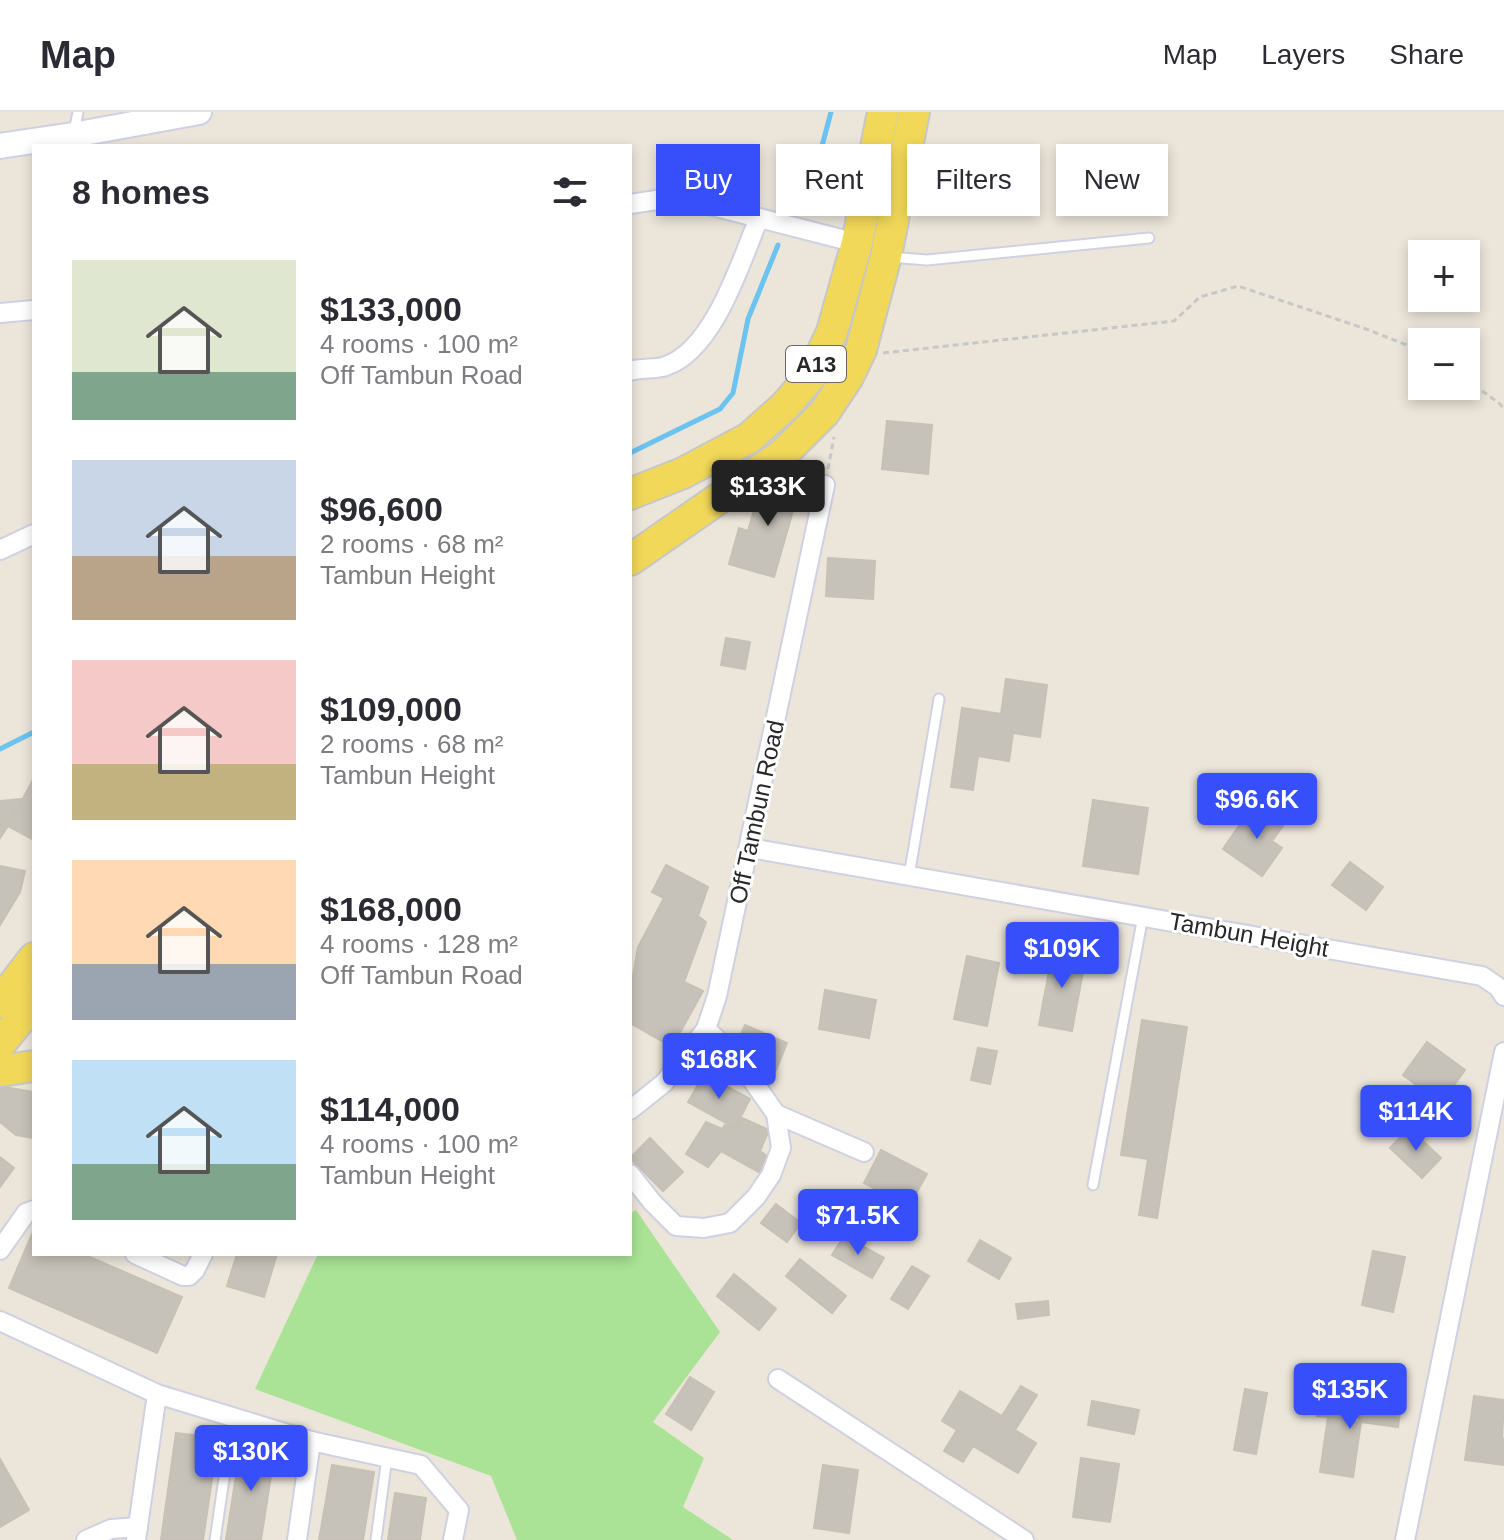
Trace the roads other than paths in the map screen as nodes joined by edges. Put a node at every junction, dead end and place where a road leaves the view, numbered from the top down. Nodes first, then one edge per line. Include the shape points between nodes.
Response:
1 (199, 112) edge
2 (914, 112) edge
3 (162, 115) edge
4 (877, 122) edge
5 (76, 123) edge
6 (0, 146) edge
7 (632, 204) edge
8 (759, 218) junction
9 (1149, 238) dead end
10 (857, 243) junction
11 (886, 256) junction
12 (32, 310) edge
13 (0, 313) edge
14 (632, 370) edge
15 (825, 485) dead end
16 (632, 493) edge
17 (32, 535) edge
18 (0, 550) edge
19 (632, 559) edge
20 (939, 699) dead end
21 (750, 848) junction
22 (909, 876) junction
23 (1143, 916) junction
24 (32, 964) edge
25 (1504, 996) edge
26 (18, 1008) edge
27 (706, 1029) junction
28 (0, 1044) edge
29 (1504, 1052) edge
30 (32, 1066) edge
31 (0, 1071) edge
32 (632, 1108) edge
33 (776, 1114) junction
34 (864, 1152) dead end
35 (632, 1177) edge
36 (1093, 1185) dead end
37 (32, 1211) edge
38 (0, 1250) edge
39 (139, 1256) edge
40 (202, 1256) edge
41 (0, 1321) edge
42 (778, 1379) dead end
43 (157, 1394) junction
44 (233, 1417) junction
45 (311, 1441) junction
46 (387, 1457) junction
47 (137, 1534) edge
48 (86, 1540) edge
49 (215, 1540) edge
50 (297, 1540) edge
51 (376, 1540) edge
52 (453, 1540) edge
53 (1024, 1540) edge
54 (1405, 1540) edge

1 - 3 street
2 - 11 main road
3 - 5 street
4 - 10 main road, A13
5 - 6 street
7 - 8 street via 677,197
8 - 10 street
8 - 14 street via 710,328 686,356 665,367
9 - 11 lane via 927,260
10 - 16 main road, A13 via 832,332 811,376 785,406 749,438
11 - 19 main road, A13 via 861,350 824,413 783,454
12 - 13 street
15 - 21 street, Off Tambun Road
17 - 18 street
20 - 22 lane
21 - 22 street, Tambun Height
21 - 27 street, Off Tambun Road
22 - 23 street, Tambun Height
23 - 25 street, Tambun Height via 1482,976
23 - 36 lane
24 - 26 main road
26 - 28 main road
27 - 32 street, Off Tambun Road via 664,1083
27 - 33 street via 735,1056
29 - 54 street
30 - 31 main road
33 - 34 street
33 - 35 street via 781,1148 771,1175 730,1223 676,1226
37 - 38 street
39 - 40 street via 183,1276 195,1270
41 - 43 street
42 - 53 street
43 - 44 street
43 - 47 street
44 - 45 street
44 - 49 lane
45 - 46 street
45 - 50 street
46 - 51 lane
46 - 52 street via 421,1465 459,1510
47 - 48 street via 111,1529

